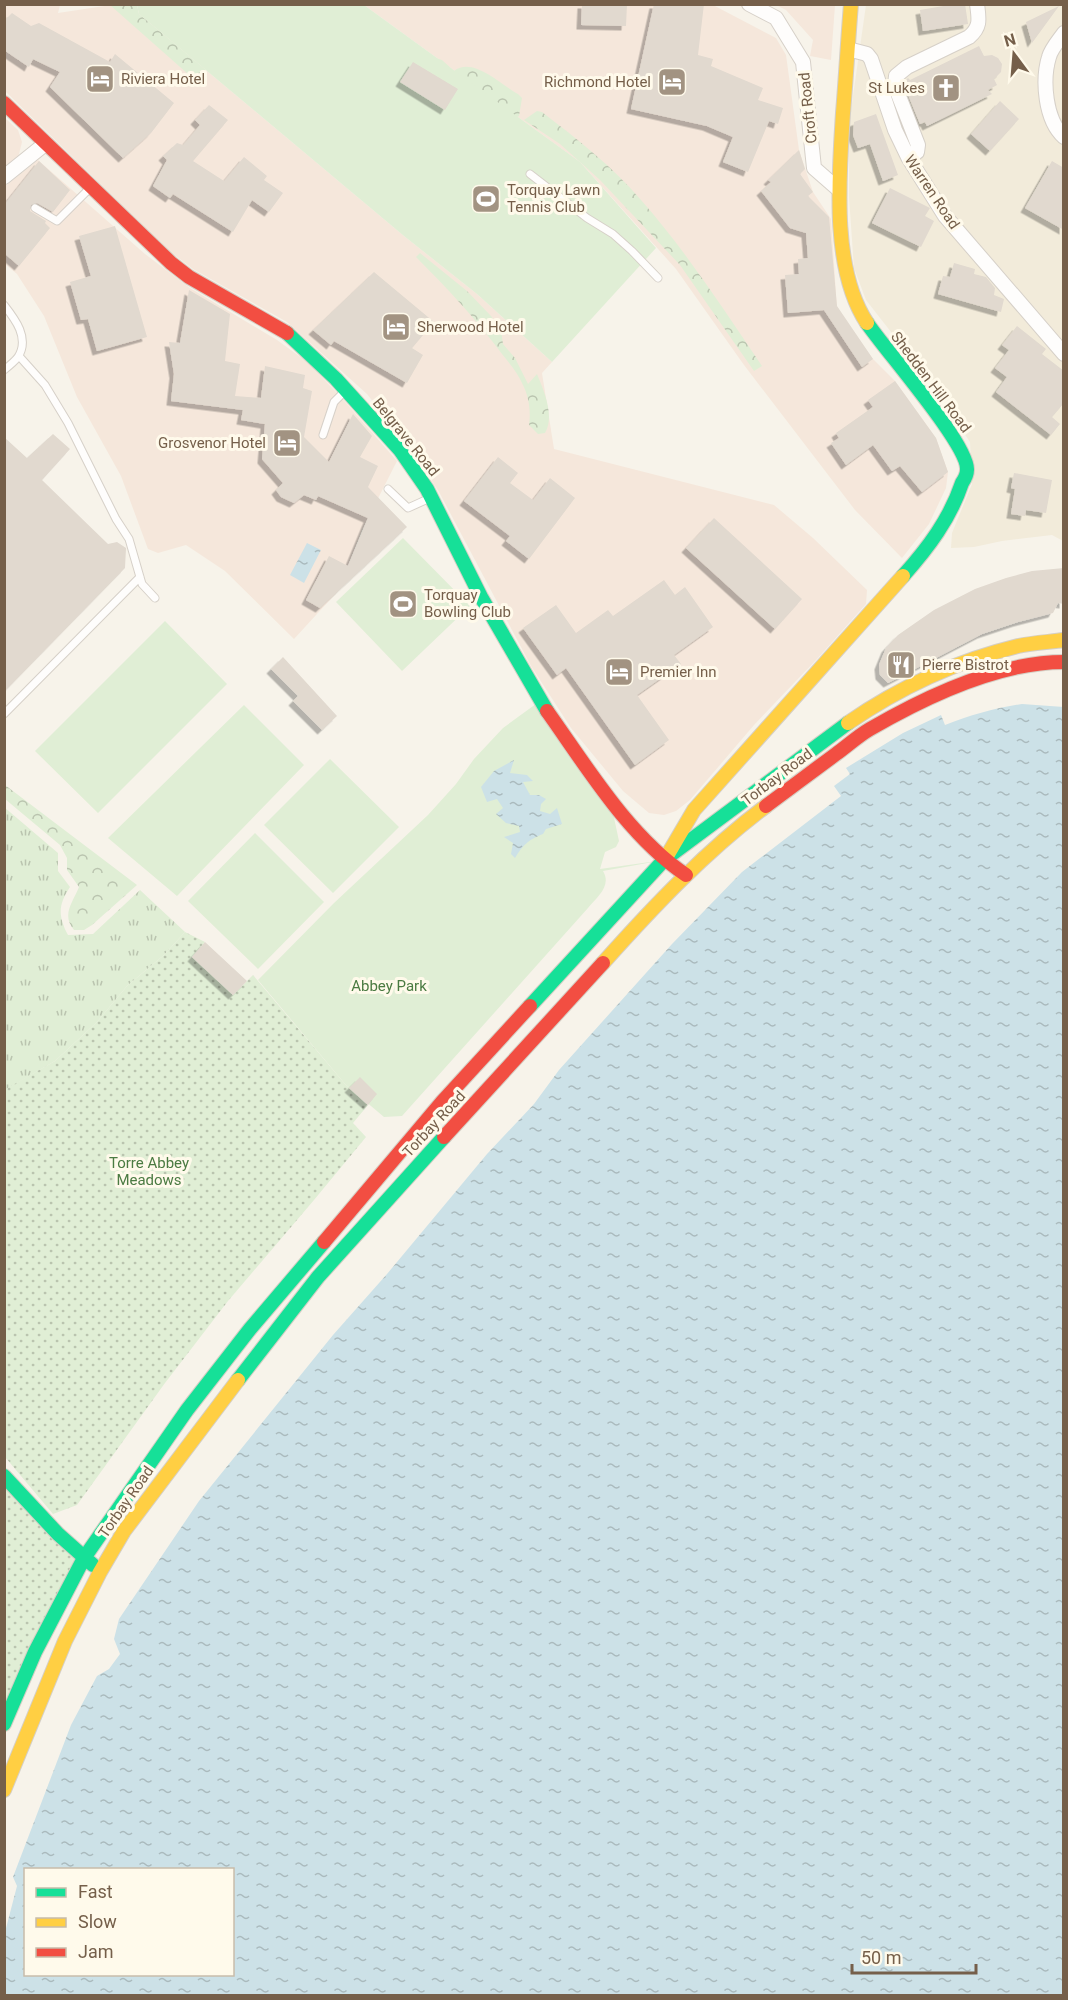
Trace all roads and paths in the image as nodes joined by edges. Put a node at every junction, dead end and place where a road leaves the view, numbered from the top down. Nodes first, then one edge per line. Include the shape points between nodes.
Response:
1 (749, 4) edge
2 (851, 4) edge
3 (976, 4) edge
4 (1064, 33) edge
5 (848, 49) junction
6 (4, 103) edge
7 (1064, 137) edge
8 (45, 144) junction
9 (908, 158) junction
10 (530, 174) dead end
11 (4, 177) edge
12 (90, 188) junction
13 (838, 189) junction
14 (35, 208) dead end
15 (658, 278) dead end
16 (4, 305) edge
17 (1064, 354) edge
18 (19, 356) junction
19 (4, 370) edge
20 (346, 390) junction
21 (323, 435) dead end
22 (388, 489) dead end
23 (432, 498) junction
24 (140, 577) junction
25 (155, 598) dead end
26 (1064, 640) edge
27 (1064, 662) edge
28 (4, 714) edge
29 (664, 860) junction
30 (686, 875) junction
31 (4, 1476) edge
32 (84, 1558) junction
33 (100, 1572) junction
34 (4, 1724) edge
35 (4, 1790) edge

1 - 13 street, Croft Road via 776,18 803,62 814,168
2 - 5 main road, Shedden Hill Road
3 - 9 street via 979,27 975,32 896,76 895,86 918,146 917,153
4 - 7 street via 1049,56 1046,81 1050,112 1057,132
5 - 9 street, Warren Road via 871,59
5 - 13 main road, Shedden Hill Road
6 - 8 main road, Belgrave Road
8 - 11 street
8 - 12 main road, Belgrave Road
9 - 17 street, Warren Road via 945,216
10 - 15 lane via 613,234
12 - 14 lane via 57,221
12 - 20 main road, Belgrave Road via 171,263 287,333
13 - 29 main road, Shedden Hill Road via 846,274 857,308 952,434 967,470 939,532 693,810
16 - 18 lane via 20,326
18 - 19 lane
18 - 24 lane via 45,385 68,423 129,539
20 - 21 lane via 334,402
20 - 23 main road, Belgrave Road via 400,450
22 - 23 lane via 408,508
23 - 29 main road, Belgrave Road via 481,597 540,701 610,800
24 - 25 lane
24 - 28 lane
26 - 29 main road, Torbay Road via 1019,646 909,685 850,721
27 - 30 main road, Torbay Road via 1024,666 978,679 868,730 746,821
29 - 30 main road, Belgrave Road
29 - 32 main road, Torbay Road via 442,1101 256,1321 187,1410
30 - 33 main road, Torbay Road via 318,1277 173,1464 124,1531
31 - 32 main road
32 - 33 main road
32 - 34 main road, Torbay Road via 35,1652
33 - 35 main road, Torbay Road via 65,1641

